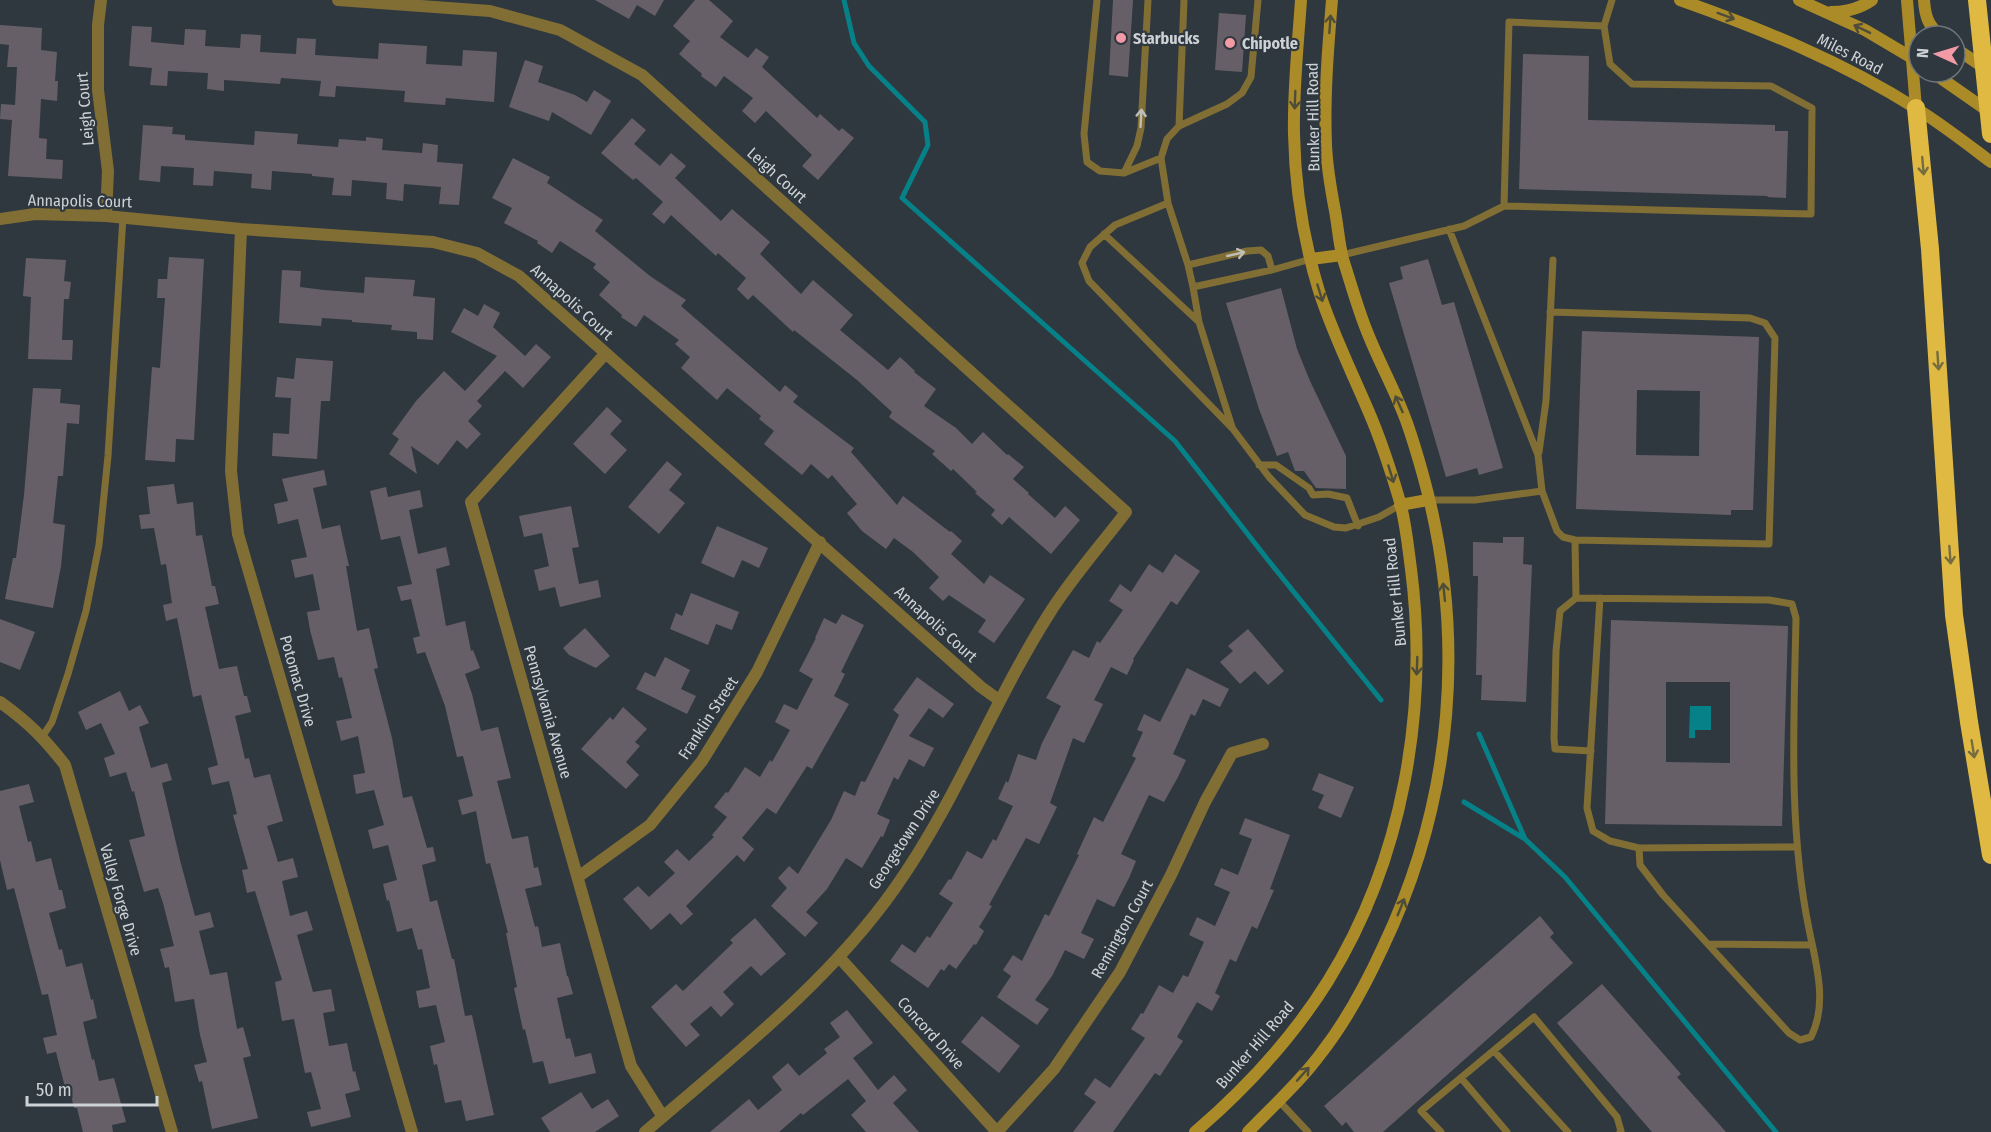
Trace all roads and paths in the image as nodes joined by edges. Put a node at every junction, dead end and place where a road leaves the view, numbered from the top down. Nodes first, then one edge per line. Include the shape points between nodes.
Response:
1 (101, 0) edge
2 (338, 0) edge
3 (1096, 0) edge
4 (1148, 0) edge
5 (1184, 0) edge
6 (1258, 0) edge
7 (1301, 0) edge
8 (1332, 0) edge
9 (1612, 0) edge
10 (1680, 0) edge
11 (1799, 0) edge
12 (1872, 0) edge
13 (1907, 0) edge
14 (1924, 0) edge
15 (1977, 0) edge
16 (1827, 12) junction
17 (1911, 24) edge
18 (1929, 24) edge
19 (1604, 26) junction
20 (1907, 55) edge
21 (1967, 56) edge
22 (1991, 73) edge
23 (1916, 84) edge
24 (1948, 84) edge
25 (1916, 108) junction
26 (1991, 113) edge
27 (1179, 126) junction
28 (1991, 134) edge
29 (1161, 158) junction
30 (1991, 162) edge
31 (1124, 173) junction
32 (1168, 203) junction
33 (1504, 206) junction
34 (106, 216) junction
35 (123, 217) junction
36 (0, 219) edge
37 (241, 229) junction
38 (1449, 229) junction
39 (1104, 234) junction
40 (1342, 255) junction
41 (1311, 259) junction
42 (1553, 261) dead end
43 (1188, 265) junction
44 (1272, 270) junction
45 (1193, 287) junction
46 (1550, 312) junction
47 (1199, 322) junction
48 (605, 354) junction
49 (1233, 429) junction
50 (1538, 455) junction
51 (1259, 465) junction
52 (1542, 491) junction
53 (1428, 500) junction
54 (1400, 505) junction
55 (1126, 512) joint
56 (1358, 526) junction
57 (1575, 540) junction
58 (820, 542) junction
59 (1576, 598) junction
60 (1600, 598) junction
61 (999, 700) junction
62 (0, 702) edge
63 (42, 736) junction
64 (1263, 744) dead end
65 (1591, 751) junction
66 (1797, 847) junction
67 (1639, 848) junction
68 (1991, 855) edge
69 (578, 877) junction
70 (1708, 944) junction
71 (1812, 945) junction
72 (839, 957) junction
73 (1494, 1051) junction
74 (1461, 1078) junction
75 (1278, 1100) junction
76 (663, 1117) junction
77 (172, 1132) edge
78 (412, 1132) edge
79 (645, 1132) edge
80 (997, 1132) edge
81 (1195, 1132) edge
82 (1248, 1132) edge
83 (1308, 1132) edge
84 (1441, 1132) edge
85 (1507, 1132) edge
86 (1568, 1132) edge
87 (1620, 1132) edge

1 - 34 street, Leigh Court via 98,90 108,171
2 - 55 street, Leigh Court via 490,10 560,30 642,75
3 - 31 lane via 1084,134 1087,162 1100,171
31 -> 4 lane via 1141,128
5 - 27 lane
6 - 27 lane via 1251,77 1242,93
7 -> 41 main road, Bunker Hill Road via 1294,133
40 -> 8 main road, Bunker Hill Road via 1326,147
9 - 19 lane
10 -> 25 main road, Miles Road via 1831,61
11 - 16 main road, Miles Road
12 - 16 main road via 1844,12
13 - 17 main road
14 - 18 main road
15 - 28 highway
20 -> 16 main road, Miles Road
19 - 33 lane via 1509,22
19 - 33 lane via 1610,64 1632,84 1771,86 1812,108 1812,214
21 - 22 main road
23 - 25 main road
24 - 26 main road
25 - 30 main road, Miles Road
25 -> 68 highway via 1930,249 1954,615
27 - 29 lane via 1167,139
29 - 31 lane
29 - 32 lane
32 - 39 lane via 1115,225
32 - 43 lane
33 - 38 lane via 1464,226
34 - 35 street, Annapolis Court
34 - 36 street, Annapolis Court via 35,214
35 - 37 street, Annapolis Court
35 - 63 lane via 99,545 68,674 52,722
37 - 48 street, Annapolis Court via 433,242 477,253 519,276
37 - 78 street, Potomac Drive via 231,471 238,534
38 - 40 lane
38 - 50 lane
39 - 47 lane
39 - 49 lane via 1082,262 1089,281
40 - 41 main road
53 -> 40 main road, Bunker Hill Road via 1407,422 1368,333
41 - 44 lane
41 -> 54 main road, Bunker Hill Road via 1332,327 1384,449
42 - 46 lane
43 -> 44 lane via 1261,250 1268,256
43 - 45 lane
44 - 45 lane
45 - 47 lane
46 - 50 lane via 1546,401
46 - 57 lane via 1750,318 1765,323 1774,338 1769,544
47 - 49 lane
48 - 58 street, Annapolis Court
48 - 69 street, Pennsylvania Avenue via 471,502
49 - 51 lane
50 - 52 lane
51 - 56 lane via 1305,515 1334,527
51 - 56 lane via 1276,465 1313,495 1347,498
52 - 53 lane via 1475,500
52 - 57 lane via 1557,531
53 - 54 main road
75 -> 53 main road, Bunker Hill Road via 1322,1053 1371,973 1409,887 1432,815 1442,764 1448,652 1444,587
54 - 56 lane
54 -> 81 main road, Bunker Hill Road via 1414,590 1417,670 1404,780 1384,859 1361,918 1310,1008 1264,1065
55 - 61 street, Georgetown Drive via 1049,613
57 - 59 lane
58 - 61 street, Annapolis Court
58 - 69 street, Franklin Street via 757,672 702,761 650,825
59 - 60 lane
59 - 65 lane via 1560,611 1555,749
60 - 65 lane
60 - 66 lane via 1769,600 1792,604 1796,618
61 - 72 street, Georgetown Drive via 950,800 895,888
62 - 63 street, Valley Forge Drive
63 - 77 street, Valley Forge Drive via 65,765
64 - 80 street, Remington Court via 1233,753 1120,972 1054,1069
65 - 67 lane via 1587,808 1593,831 1610,841
66 - 67 lane
66 - 71 lane
67 - 70 lane via 1640,866
69 - 76 street, Pennsylvania Avenue via 631,1066
70 - 71 lane
70 - 71 lane via 1789,1033 1800,1040 1811,1037 1817,1024 1820,986
72 - 76 street, Georgetown Drive via 748,1045
72 - 80 street, Concord Drive
73 - 74 lane
73 - 86 lane
73 - 87 lane via 1534,1017 1617,1117
74 - 84 lane via 1421,1111
74 - 85 lane
75 - 82 main road, Bunker Hill Road
75 - 83 lane
76 - 79 street, Georgetown Drive

